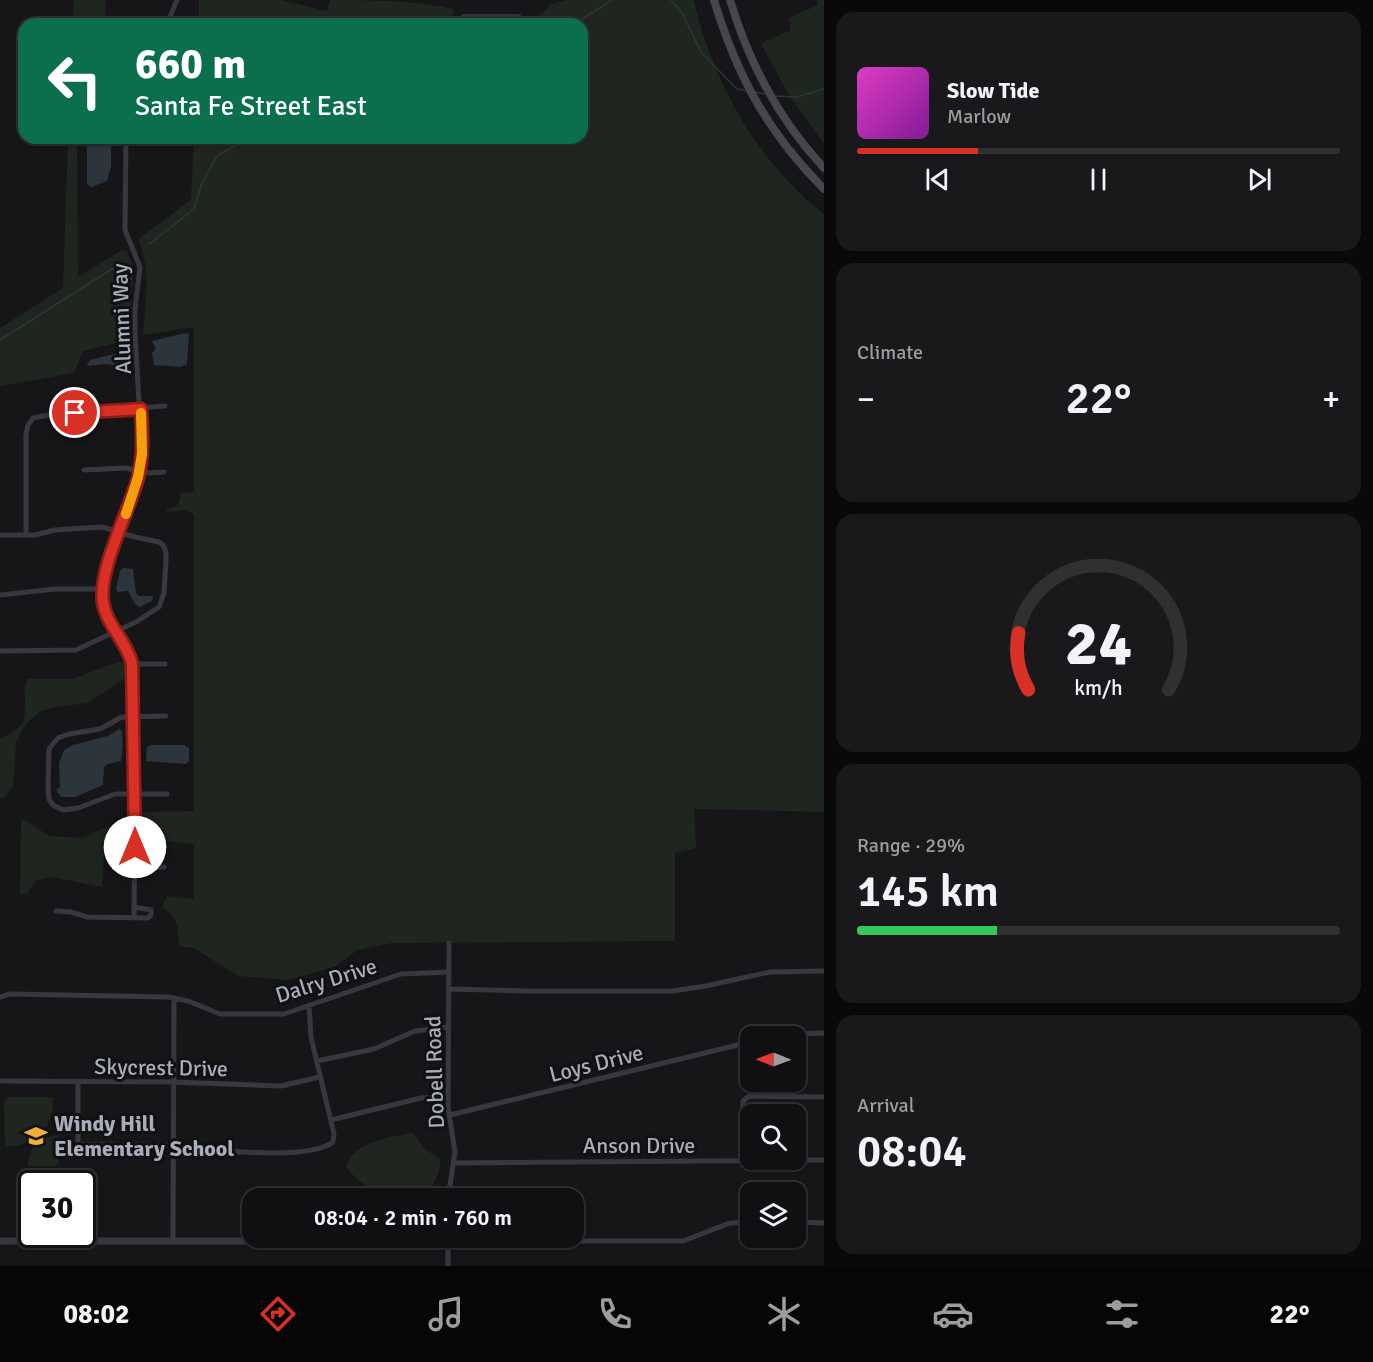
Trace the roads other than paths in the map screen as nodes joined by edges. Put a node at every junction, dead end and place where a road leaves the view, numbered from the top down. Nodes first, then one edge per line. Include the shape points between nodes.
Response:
1 (177, 0) edge
2 (714, 0) edge
3 (730, 0) edge
4 (170, 18) edge
5 (126, 144) edge
6 (824, 168) edge
7 (824, 189) edge
8 (165, 406) dead end
9 (141, 409) junction
10 (84, 470) dead end
11 (139, 471) junction
12 (164, 472) dead end
13 (120, 532) junction
14 (0, 535) edge
15 (26, 535) junction
16 (102, 589) junction
17 (0, 595) edge
18 (117, 632) junction
19 (0, 651) edge
20 (132, 664) junction
21 (165, 664) dead end
22 (133, 716) junction
23 (166, 716) dead end
24 (167, 794) dead end
25 (135, 795) junction
26 (164, 867) dead end
27 (135, 869) junction
28 (134, 907) junction
29 (56, 911) dead end
30 (134, 918) junction
31 (449, 943) dead end
32 (824, 971) edge
33 (449, 972) junction
34 (449, 989) junction
35 (0, 997) edge
36 (174, 998) junction
37 (309, 1006) junction
38 (448, 1028) junction
39 (824, 1033) edge
40 (806, 1034) edge
41 (740, 1044) edge
42 (317, 1061) junction
43 (320, 1077) junction
44 (0, 1081) edge
45 (78, 1082) junction
46 (174, 1083) junction
47 (448, 1097) junction
48 (824, 1097) edge
49 (743, 1104) edge
50 (450, 1115) junction
51 (331, 1120) junction
52 (173, 1147) junction
53 (740, 1160) edge
54 (806, 1160) edge
55 (824, 1160) edge
56 (454, 1163) junction
57 (450, 1188) edge
58 (740, 1222) edge
59 (806, 1222) edge
60 (824, 1223) edge
61 (242, 1240) edge
62 (584, 1240) edge
63 (0, 1241) edge
64 (173, 1241) junction
65 (448, 1248) edge
66 (448, 1266) edge

1 - 4 street
2 - 7 main road via 741,72 768,124
3 - 6 main road via 742,36 778,109
5 - 9 street, Alumni Way via 125,230 140,267 135,334
8 - 9 street
9 - 11 street, Alumni Way via 143,444
9 - 15 street via 40,415 31,420 26,429
10 - 11 street
11 - 12 street
11 - 13 street, Alumni Way
13 - 15 street via 94,527
13 - 16 street, Alumni Way
13 - 18 street via 152,539 163,545 166,552 159,607
14 - 15 street
16 - 17 street via 62,588
16 - 18 street via 105,609
18 - 19 street via 76,650
18 - 20 street
20 - 21 street
20 - 22 street
22 - 23 street
22 - 25 street
22 - 25 street via 118,718 100,729 63,735 53,742 49,749 48,786 49,799 58,809 69,810 114,794
24 - 25 street
25 - 27 street
26 - 27 street
27 - 28 street
28 - 30 street
28 - 30 street via 151,910 148,918
29 - 30 street via 87,917
31 - 33 street, Dobell Road
32 - 34 street via 770,972 672,991
33 - 34 street, Dobell Road
33 - 37 street, Dalry Drive via 401,974
34 - 38 street, Dobell Road
35 - 36 street, Dalry Drive via 27,994
36 - 37 street, Dalry Drive via 225,1014 284,1014
36 - 46 street
37 - 42 street
38 - 42 street via 415,1031 374,1049
38 - 47 street, Dobell Road
39 - 40 street
41 - 50 street, Loys Drive
42 - 43 street
43 - 46 street, Skycrest Drive via 286,1086
43 - 51 street
44 - 45 street, Skycrest Drive
45 - 46 street, Skycrest Drive
45 - 52 street via 78,1144
46 - 52 street
47 - 50 street, Dobell Road
47 - 51 street via 422,1098
48 - 49 street via 749,1096
50 - 56 street, Dobell Road
51 - 52 street via 335,1139 331,1144 292,1153
52 - 64 street
53 - 56 street, Anson Drive
54 - 55 street, Anson Drive
56 - 57 street, Dobell Road
58 - 62 street via 683,1241
59 - 60 street
61 - 64 street
63 - 64 street
65 - 66 street

